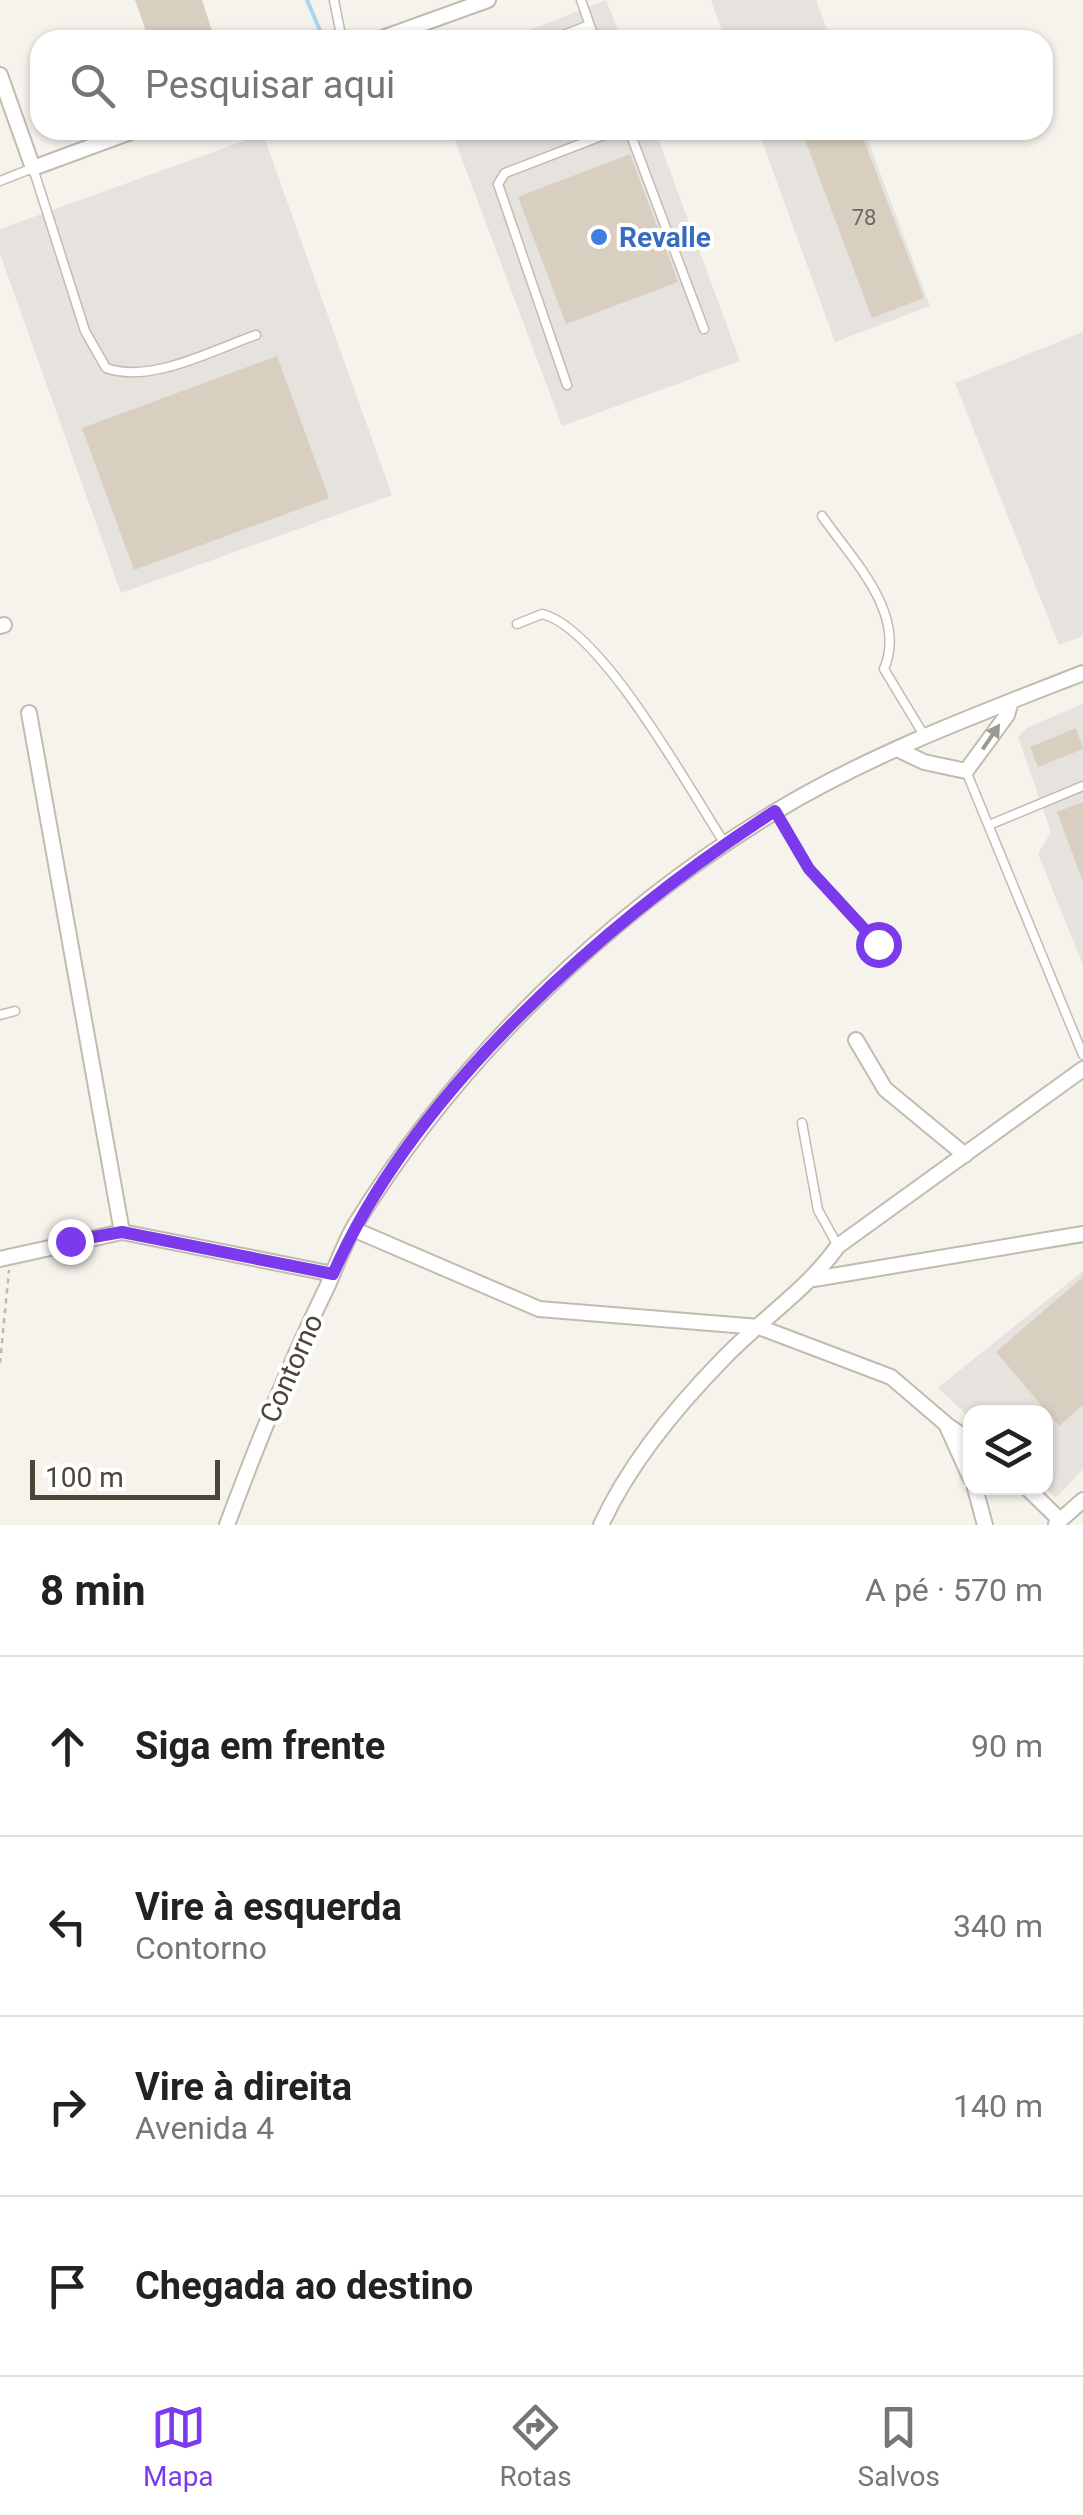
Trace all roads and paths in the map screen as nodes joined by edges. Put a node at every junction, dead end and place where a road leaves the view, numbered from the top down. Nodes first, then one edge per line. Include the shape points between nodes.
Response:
1 (334, 0) edge
2 (488, 0) edge
3 (581, 0) edge
4 (589, 24) junction
5 (340, 30) edge
6 (406, 30) edge
7 (575, 30) edge
8 (591, 30) edge
9 (0, 75) edge
10 (109, 140) edge
11 (590, 140) edge
12 (633, 140) edge
13 (33, 168) junction
14 (0, 180) edge
15 (704, 328) dead end
16 (256, 335) dead end
17 (567, 385) dead end
18 (822, 516) dead end
19 (517, 624) dead end
20 (1083, 672) edge
21 (1011, 701) junction
22 (29, 713) dead end
23 (925, 737) junction
24 (898, 749) junction
25 (966, 770) junction
26 (1083, 786) edge
27 (775, 811) junction
28 (989, 825) junction
29 (725, 844) junction
30 (878, 944) dead end
31 (16, 1011) dead end
32 (0, 1015) edge
33 (856, 1040) dead end
34 (1083, 1055) edge
35 (1083, 1069) edge
36 (802, 1123) dead end
37 (965, 1155) junction
38 (353, 1229) junction
39 (122, 1232) junction
40 (1083, 1234) edge
41 (838, 1246) junction
42 (5, 1257) edge
43 (333, 1274) junction
44 (814, 1279) junction
45 (759, 1327) junction
46 (0, 1363) edge
47 (946, 1424) junction
48 (963, 1436) edge
49 (963, 1462) edge
50 (978, 1495) edge
51 (1034, 1495) edge
52 (1083, 1500) edge
53 (1058, 1523) edge
54 (227, 1525) edge
55 (601, 1525) edge
56 (985, 1525) edge

1 - 5 lane
2 - 6 street
3 - 4 lane
4 - 7 lane
4 - 8 lane
9 - 13 street
10 - 13 street
11 - 17 lane via 505,173 498,184
12 - 15 lane
13 - 14 lane
13 - 16 lane via 85,331 106,368 144,373
18 - 23 lane via 880,601 889,628 884,670
19 - 29 lane via 542,614 584,639
20 - 21 street, Contorno
21 - 23 street, Contorno
25 -> 21 street
22 - 39 street
23 - 24 street, Contorno
24 - 25 street
24 - 27 street, Contorno
25 - 28 lane
26 - 28 lane
27 - 29 street, Contorno
27 - 30 lane via 809,869
28 - 34 lane
29 - 38 street, Contorno via 650,898 518,1019 420,1134
31 - 32 lane
33 - 37 street via 885,1089
35 - 37 street
36 - 41 lane via 818,1210
37 - 41 street
38 - 43 street, Contorno
38 - 45 street via 539,1308
39 - 42 street
39 - 43 street
40 - 44 street
41 - 44 street
42 - 46 path
43 - 54 street, Contorno
44 - 45 street
45 - 47 street via 891,1377
45 - 55 street via 655,1438
47 - 48 street
47 - 49 street
50 - 56 street
51 - 53 street
52 - 53 street

